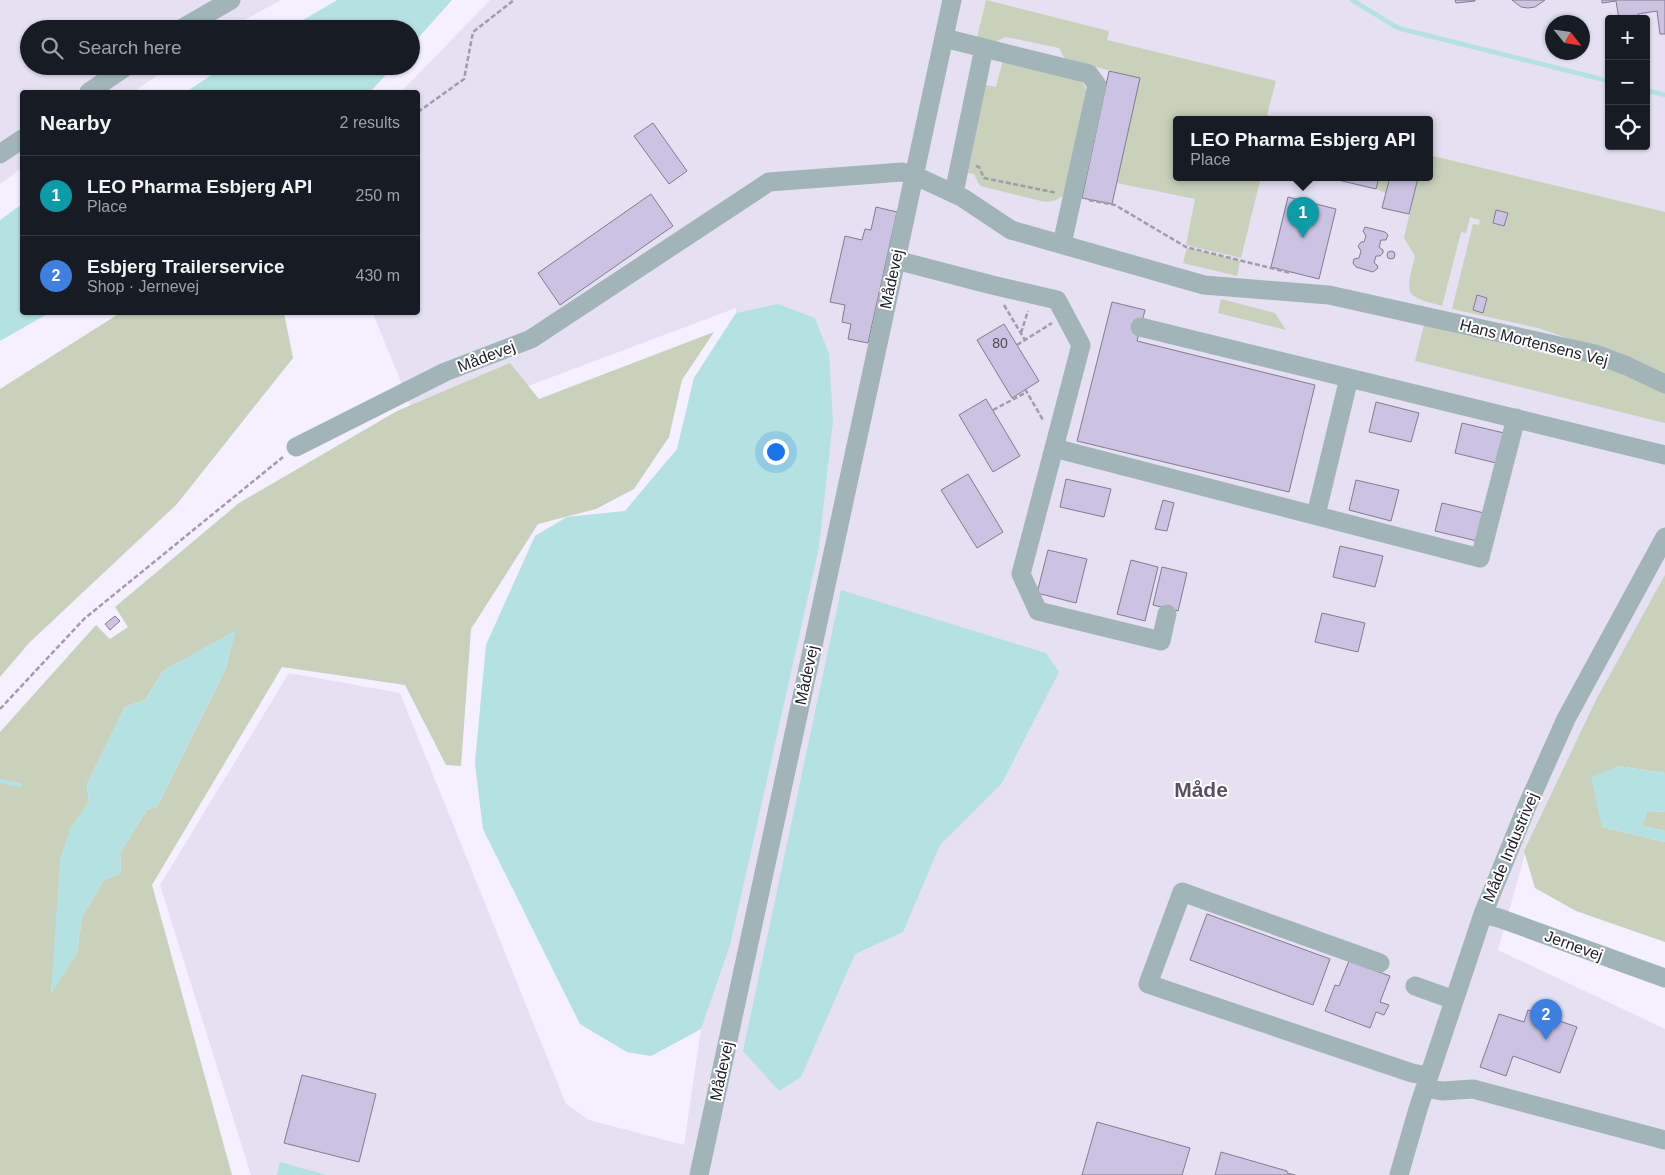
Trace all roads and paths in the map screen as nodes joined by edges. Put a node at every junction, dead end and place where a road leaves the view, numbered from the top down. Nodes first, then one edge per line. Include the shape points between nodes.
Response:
1 (231, 0) edge
2 (514, 0) edge
3 (952, 0) edge
4 (197, 20) edge
5 (944, 38) junction
6 (984, 48) junction
7 (114, 75) edge
8 (92, 90) edge
9 (420, 111) edge
10 (20, 140) edge
11 (0, 154) edge
12 (970, 165) dead end
13 (914, 175) junction
14 (954, 193) junction
15 (1072, 196) junction
16 (1062, 244) junction
17 (896, 260) junction
18 (1291, 272) dead end
19 (992, 285) junction
20 (1032, 295) junction
21 (1065, 315) junction
22 (1140, 327) dead end
23 (1021, 333) junction
24 (1025, 340) junction
25 (1017, 345) dead end
26 (1350, 378) junction
27 (1665, 384) edge
28 (993, 410) dead end
29 (1516, 418) junction
30 (1055, 444) junction
31 (296, 447) joint
32 (1665, 455) edge
33 (1316, 515) junction
34 (1665, 537) edge
35 (1167, 614) dead end
36 (0, 709) edge
37 (1483, 914) junction
38 (1380, 963) dead end
39 (1665, 978) edge
40 (1415, 986) dead end
41 (1454, 1000) junction
42 (1427, 1082) junction
43 (1665, 1140) edge
44 (699, 1175) edge
45 (1398, 1175) edge

1 - 4 street
2 - 9 path via 473,32 464,79
3 - 5 street, Mådevej
5 - 6 street
5 - 13 street, Mådevej
6 - 14 street
6 - 15 street via 1089,74 1097,86
7 - 8 street
10 - 11 street
12 - 15 path via 979,167 984,178
13 - 14 street, Hans Mortensens Vej
13 - 17 street, Mådevej
13 - 31 street, Mådevej via 902,172 768,182 531,339 445,372
14 - 16 street, Hans Mortensens Vej via 1011,230
15 - 16 street
15 - 18 path via 1115,206 1186,247
16 - 27 street, Hans Mortensens Vej via 1204,285 1329,295 1595,354
17 - 19 street
17 - 44 street, Mådevej
19 - 20 street
19 - 23 path
20 - 21 street via 1057,300
20 - 23 path
21 - 24 path
21 - 30 street via 1081,345
22 - 26 street
23 - 24 path
24 - 25 path
26 - 29 street
26 - 33 street
28 - 30 path via 1026,391
29 - 32 street
29 - 33 street via 1480,558
30 - 33 street
30 - 35 street via 1021,574 1038,611 1161,641
31 - 36 path via 84,619
34 - 37 street, Måde Industrivej via 1566,719
37 - 39 street, Jernevej
37 - 41 street, Måde Industrivej
38 - 42 street via 1182,892 1148,984 1412,1073
40 - 41 street
41 - 42 street, Måde Industrivej
42 - 43 street via 1442,1091 1473,1089
42 - 45 street, Måde Industrivej

